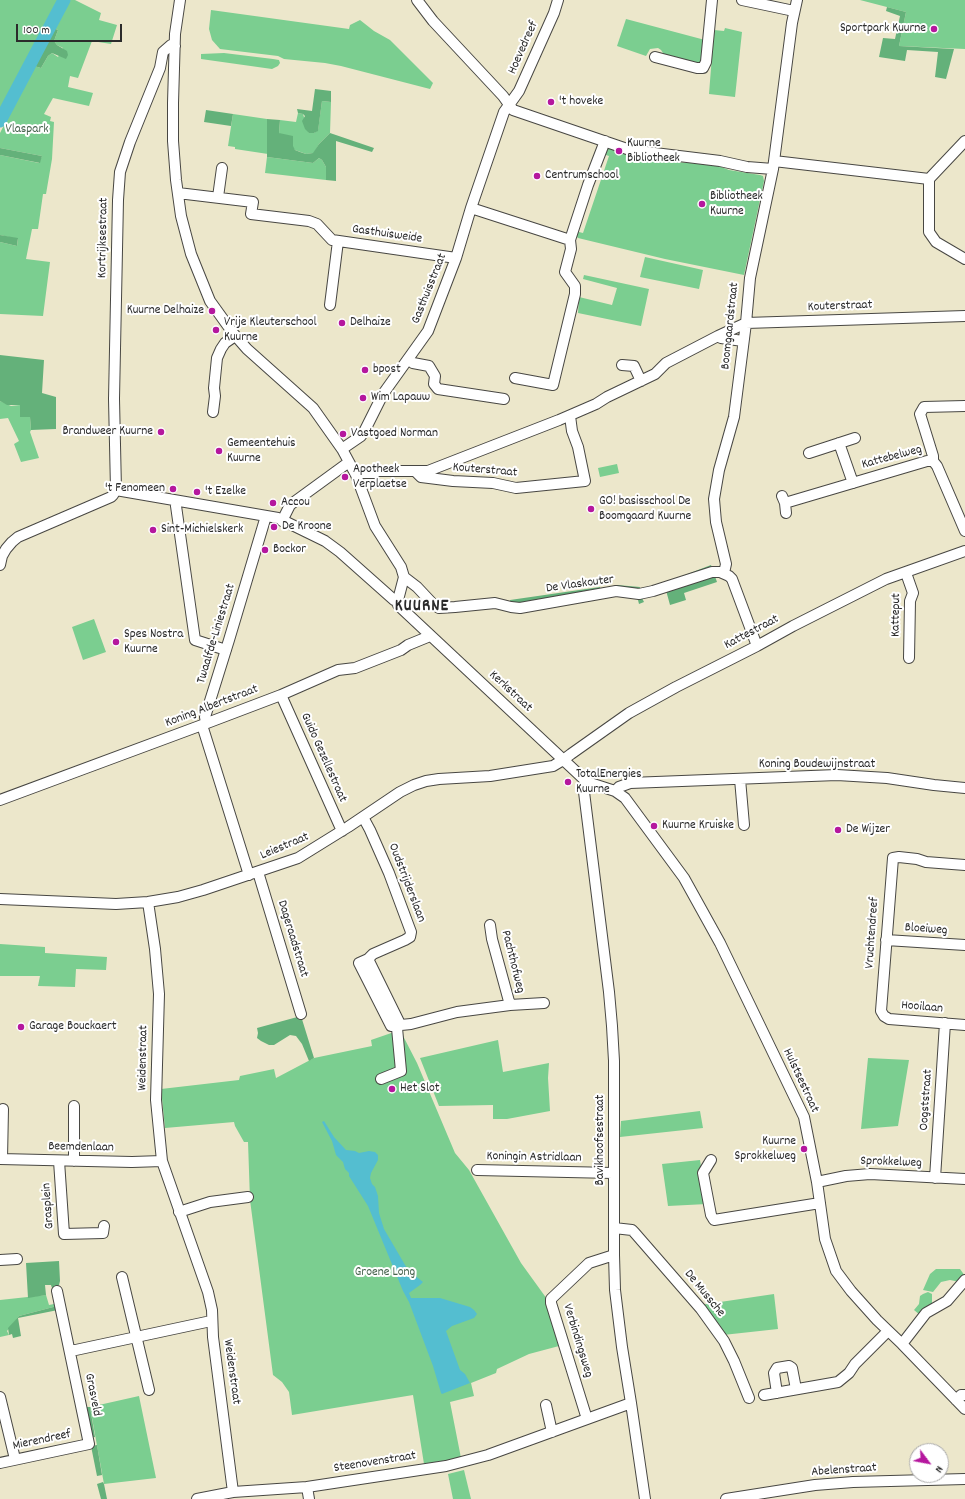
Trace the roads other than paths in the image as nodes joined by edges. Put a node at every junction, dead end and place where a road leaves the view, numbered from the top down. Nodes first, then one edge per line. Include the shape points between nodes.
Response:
1 (180, 0) edge
2 (417, 0) edge
3 (558, 0) edge
4 (712, 0) edge
5 (742, 0) edge
6 (797, 0) edge
7 (794, 11) junction
8 (176, 46) junction
9 (655, 57) dead end
10 (176, 59) junction
11 (161, 63) junction
12 (509, 104) junction
13 (606, 141) junction
14 (965, 141) edge
15 (774, 165) junction
16 (222, 168) dead end
17 (929, 179) junction
18 (178, 193) junction
19 (218, 197) junction
20 (471, 208) junction
21 (570, 240) junction
22 (338, 241) junction
23 (456, 258) junction
24 (965, 259) edge
25 (330, 304) dead end
26 (965, 316) edge
27 (746, 323) junction
28 (235, 336) junction
29 (718, 336) junction
30 (744, 341) junction
31 (408, 359) junction
32 (622, 365) dead end
33 (515, 378) dead end
34 (641, 381) junction
35 (504, 399) dead end
36 (965, 406) edge
37 (212, 412) dead end
38 (570, 416) junction
39 (855, 438) dead end
40 (839, 443) junction
41 (342, 450) junction
42 (809, 452) dead end
43 (933, 461) junction
44 (349, 462) junction
45 (415, 471) junction
46 (356, 475) junction
47 (853, 483) junction
48 (118, 493) junction
49 (177, 502) junction
50 (785, 504) dead end
51 (266, 516) junction
52 (282, 521) junction
53 (965, 531) edge
54 (965, 551) edge
55 (0, 565) edge
56 (724, 573) junction
57 (906, 573) junction
58 (404, 578) junction
59 (398, 600) junction
60 (430, 636) junction
61 (757, 646) junction
62 (226, 650) junction
63 (909, 658) dead end
64 (281, 695) junction
65 (204, 724) junction
66 (563, 760) junction
67 (740, 779) junction
68 (587, 782) junction
69 (965, 788) edge
70 (615, 791) junction
71 (0, 800) edge
72 (363, 817) junction
73 (744, 825) dead end
74 (342, 831) junction
75 (965, 865) edge
76 (254, 874) junction
77 (0, 899) edge
78 (148, 902) junction
79 (490, 925) dead end
80 (886, 940) junction
81 (965, 945) edge
82 (544, 1003) dead end
83 (510, 1005) junction
84 (881, 1011) joint
85 (301, 1014) dead end
86 (944, 1023) junction
87 (400, 1024) junction
88 (965, 1024) edge
89 (381, 1080) dead end
90 (74, 1106) dead end
91 (3, 1109) dead end
92 (1, 1159) edge
93 (712, 1160) dead end
94 (59, 1161) junction
95 (74, 1161) junction
96 (162, 1161) junction
97 (477, 1170) dead end
98 (613, 1173) junction
99 (935, 1178) junction
100 (965, 1180) edge
101 (817, 1182) junction
102 (248, 1197) dead end
103 (820, 1203) junction
104 (179, 1212) junction
105 (614, 1228) junction
106 (104, 1233) dead end
107 (614, 1256) junction
108 (17, 1259) dead end
109 (0, 1260) edge
110 (122, 1277) dead end
111 (965, 1280) edge
112 (57, 1291) dead end
113 (212, 1321) junction
114 (888, 1331) junction
115 (137, 1338) junction
116 (902, 1344) junction
117 (71, 1351) junction
118 (796, 1389) junction
119 (149, 1390) dead end
120 (777, 1392) junction
121 (764, 1395) dead end
122 (0, 1397) edge
123 (960, 1397) edge
124 (749, 1398) dead end
125 (631, 1402) junction
126 (546, 1405) dead end
127 (965, 1409) edge
128 (587, 1420) junction
129 (552, 1432) junction
130 (89, 1444) joint
131 (15, 1460) junction
132 (0, 1463) edge
133 (965, 1479) edge
134 (307, 1486) junction
135 (233, 1492) junction
136 (786, 1494) edge
137 (197, 1499) edge
138 (309, 1499) edge
139 (645, 1499) edge
140 (726, 1499) edge

1 - 8 street
2 - 12 street
3 - 12 street, Hoevedreef via 519,91
4 - 9 street via 706,62 703,68
5 - 7 street
6 - 7 street, Boomgaardstraat
7 - 15 street, Boomgaardstraat
8 - 10 street
8 - 11 street, Kortrijksestraat via 171,45 163,52
10 - 11 street via 168,59
10 - 18 street via 174,141
11 - 48 street, Kortrijksestraat via 120,172 114,399
12 - 13 street via 513,110
12 - 20 street, Gasthuisstraat via 500,121
13 - 15 street via 630,150 720,161 747,168
13 - 21 street
14 - 17 street
15 - 17 street
15 - 27 street, Boomgaardstraat via 750,278
16 - 19 street
17 - 24 street via 929,232 936,242
18 - 19 street, Gasthuisweide
18 - 28 street via 185,235 201,281 213,305
19 - 22 street, Gasthuisweide via 253,202 252,214 317,224 332,240
20 - 21 street
20 - 23 street, Gasthuisstraat
21 - 33 street via 571,249 565,272 576,286 553,385
22 - 23 street, Gasthuisweide
22 - 25 street, Gasthuisweide
23 - 31 street, Gasthuisstraat via 428,331
26 - 27 street, Kouterstraat
27 - 29 street, Kouterstraat
27 - 30 street, Boomgaardstraat
28 - 37 street via 225,343 217,358
28 - 41 street via 272,373 313,408
29 - 30 street
29 - 34 street, Kouterstraat via 666,363 655,374
30 - 56 street, Boomgaardstraat via 734,417 719,470 714,499 716,522 726,564
31 - 35 street via 413,363 429,366 438,389
31 - 41 street, Gasthuisstraat via 383,394 361,436
32 - 34 street via 634,366
34 - 38 street, Kouterstraat
36 - 43 street via 924,406 920,414
38 - 45 street, Kouterstraat via 428,471
38 - 45 street, Kouterstraat via 585,481 516,488 493,483 421,477
39 - 40 street
40 - 42 street
40 - 47 street, Kattebelweg
41 - 44 street
43 - 47 street, Kattebelweg
43 - 53 street, Kattebelweg
44 - 46 street
44 - 52 street via 290,505
45 - 46 street, Kouterstraat via 377,471
46 - 58 street via 375,526 401,567
47 - 50 street, Kattebelweg
48 - 49 street, Kerkstraat
48 - 55 street via 18,538 6,549
49 - 51 street, Kerkstraat
49 - 62 street via 195,640
51 - 52 street, Kerkstraat
51 - 62 street, Twaalfde-Liniestraat
52 - 59 street, Kerkstraat via 325,541 394,600
54 - 57 street, Kattestraat
56 - 58 street, De Vlaskouter via 712,572 639,594 616,591 520,608 495,603 438,607
56 - 61 street via 732,579
57 - 61 street, Kattestraat via 886,579
57 - 63 street, Katteput via 913,593 910,601
58 - 59 street
59 - 60 street, Kerkstraat via 398,605
60 - 64 street, Koning Albertstraat via 401,650 355,668 338,670
60 - 66 street, Kerkstraat
61 - 66 street, Kattestraat via 629,713
62 - 65 street, Twaalfde-Liniestraat
64 - 65 street, Koning Albertstraat
64 - 74 street, Guido Gezellestraat
65 - 71 street, Koning Albertstraat
65 - 76 street, Dageraadstraat
66 - 68 street, Kerkstraat
66 - 72 street, Leiestraat via 553,766 490,776 426,781 400,792
67 - 69 street, Koning Boudewijnstraat via 837,775 887,778
67 - 70 street, Koning Boudewijnstraat via 630,783
67 - 73 street, Koning Boudewijnstraat
68 - 70 street, Kerkstraat
68 - 98 street, Bavikhoofsestraat via 584,792 612,1026
70 - 101 street, Hulstsestraat via 625,798 684,878 720,943 804,1117
72 - 74 street, Leiestraat
72 - 87 street, Oudstrijderslaan via 389,873 411,932 410,937 373,954 368,959
74 - 76 street, Leiestraat via 298,858
75 - 80 street, Vruchtendreef via 893,858
76 - 78 street, Leiestraat via 178,897
76 - 85 street, Dageraadstraat
77 - 78 street, Leiestraat via 116,904
78 - 96 street, Weidenstraat via 159,994 156,1100
79 - 83 street, Pachthofweg
80 - 81 street, Bloeiweg
80 - 84 street, Vruchtendreef
82 - 83 street
83 - 87 street via 457,1012 411,1024
84 - 86 street, Hooilaan via 889,1019
86 - 88 street, Hooilaan
86 - 99 street, Oogststraat
87 - 89 street via 397,1028 401,1071
90 - 95 street
91 - 92 street
92 - 94 street, Beemdenlaan
93 - 103 street via 703,1173 714,1220
94 - 95 street, Beemdenlaan
94 - 106 street, Grasplein via 64,1234
95 - 96 street, Beemdenlaan
96 - 104 street, Weidenstraat
97 - 98 street, Koningin Astridlaan
98 - 105 street, Bavikhoofsestraat
99 - 100 street, Sprokkelweg
99 - 101 street, Sprokkelweg via 870,1174
101 - 103 street, Hulstsestraat
102 - 104 street via 210,1202
103 - 114 street, Hulstsestraat via 827,1248 836,1271 860,1302
104 - 113 street, Weidenstraat via 208,1292
105 - 107 street, Bavikhoofsestraat
105 - 124 street, De Mussche via 632,1230 701,1309 726,1345
107 - 125 street, Bavikhoofsestraat via 615,1290
107 - 128 street, Verbindingsweg via 589,1263 551,1299
108 - 109 street
110 - 115 street
111 - 116 street via 948,1301 926,1313
112 - 117 street, Grasveld
113 - 115 street
113 - 135 street, Weidenstraat
114 - 116 street, Hulstsestraat
114 - 118 street via 838,1382
115 - 117 street
115 - 119 street
116 - 123 street, Hulstsestraat
117 - 130 street, Grasveld
118 - 120 street
118 - 120 street via 792,1368 789,1366 777,1368 774,1373
120 - 121 street
122 - 131 street
123 - 127 street, Hulstsestraat
125 - 128 street, Steenovenstraat
125 - 139 street, Bavikhoofsestraat
126 - 129 street
128 - 129 street, Steenovenstraat
129 - 134 street, Steenovenstraat via 454,1464
130 - 131 street, Mierendreef
131 - 132 street, Mierendreef
133 - 136 street, Abelenstraat via 815,1485
134 - 135 street, Steenovenstraat
134 - 138 street
135 - 137 street, Steenovenstraat
136 - 140 street, Abelenstraat

